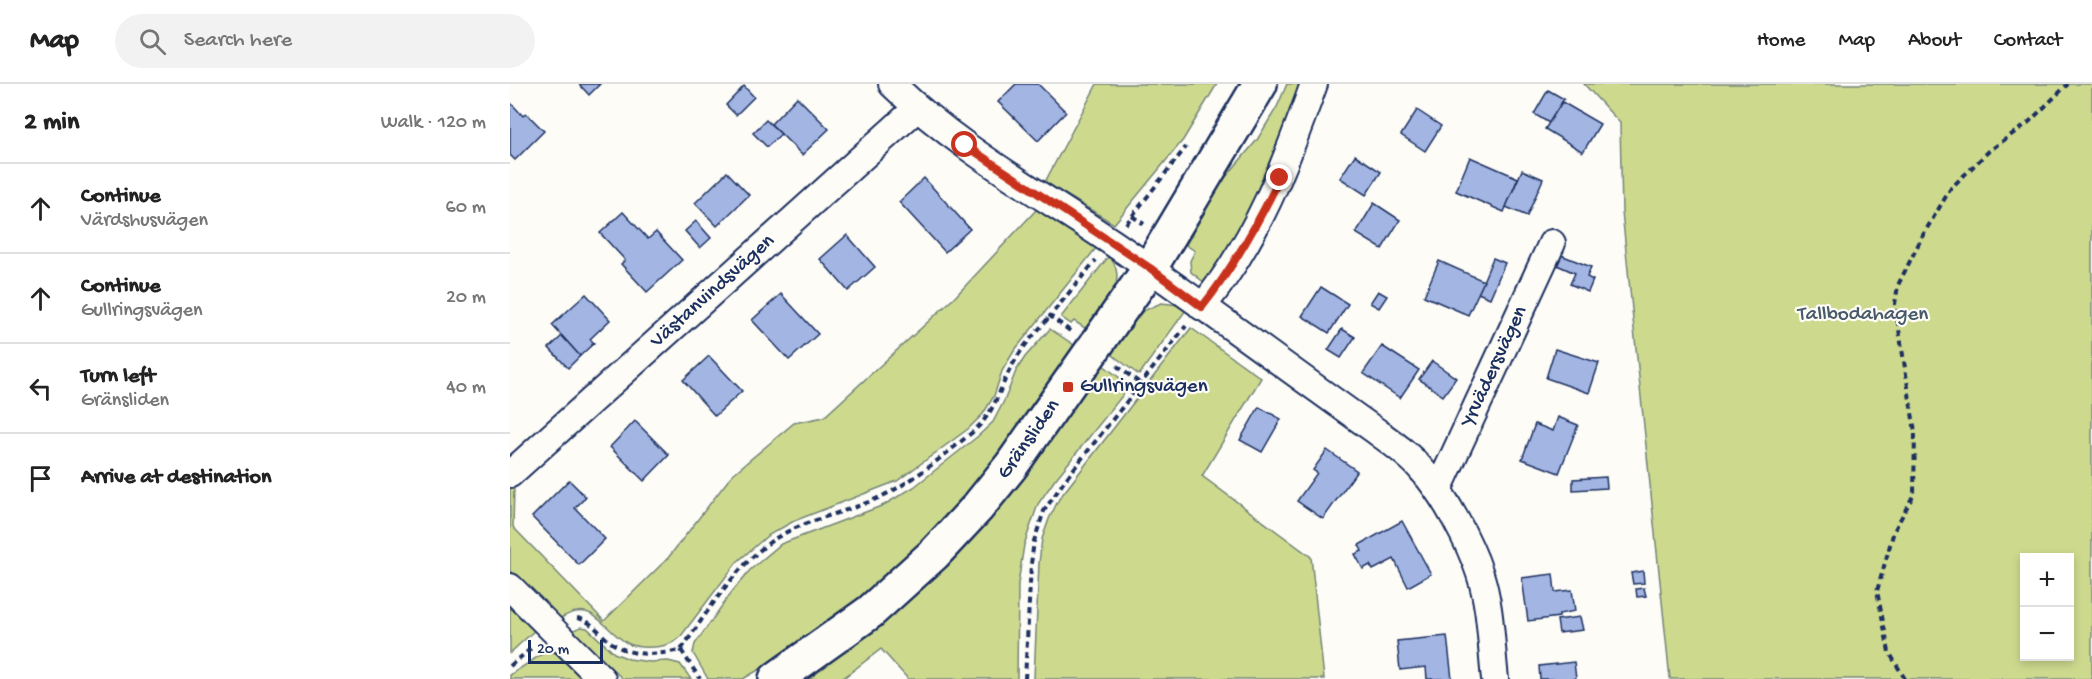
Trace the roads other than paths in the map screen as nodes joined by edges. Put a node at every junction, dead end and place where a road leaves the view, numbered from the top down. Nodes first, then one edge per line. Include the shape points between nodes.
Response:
1 (892, 84) edge
2 (1260, 84) edge
3 (1314, 84) edge
4 (917, 108) junction
5 (1552, 243) dead end
6 (1150, 268) junction
7 (1202, 307) junction
8 (510, 474) edge
9 (1438, 490) junction
10 (510, 587) edge
11 (602, 679) edge
12 (776, 679) edge
13 (1495, 679) edge

1 - 4 street
2 - 6 street, Gränsliden
3 - 7 street via 1280,178 1256,227
4 - 6 street via 965,145
4 - 8 street, Västanvindsvägen
5 - 9 street, Yrvädersvägen
6 - 7 street
6 - 12 street, Gränsliden via 1011,466 977,508 934,554 870,612
7 - 9 street via 1404,452
9 - 13 street via 1480,574
10 - 11 street

